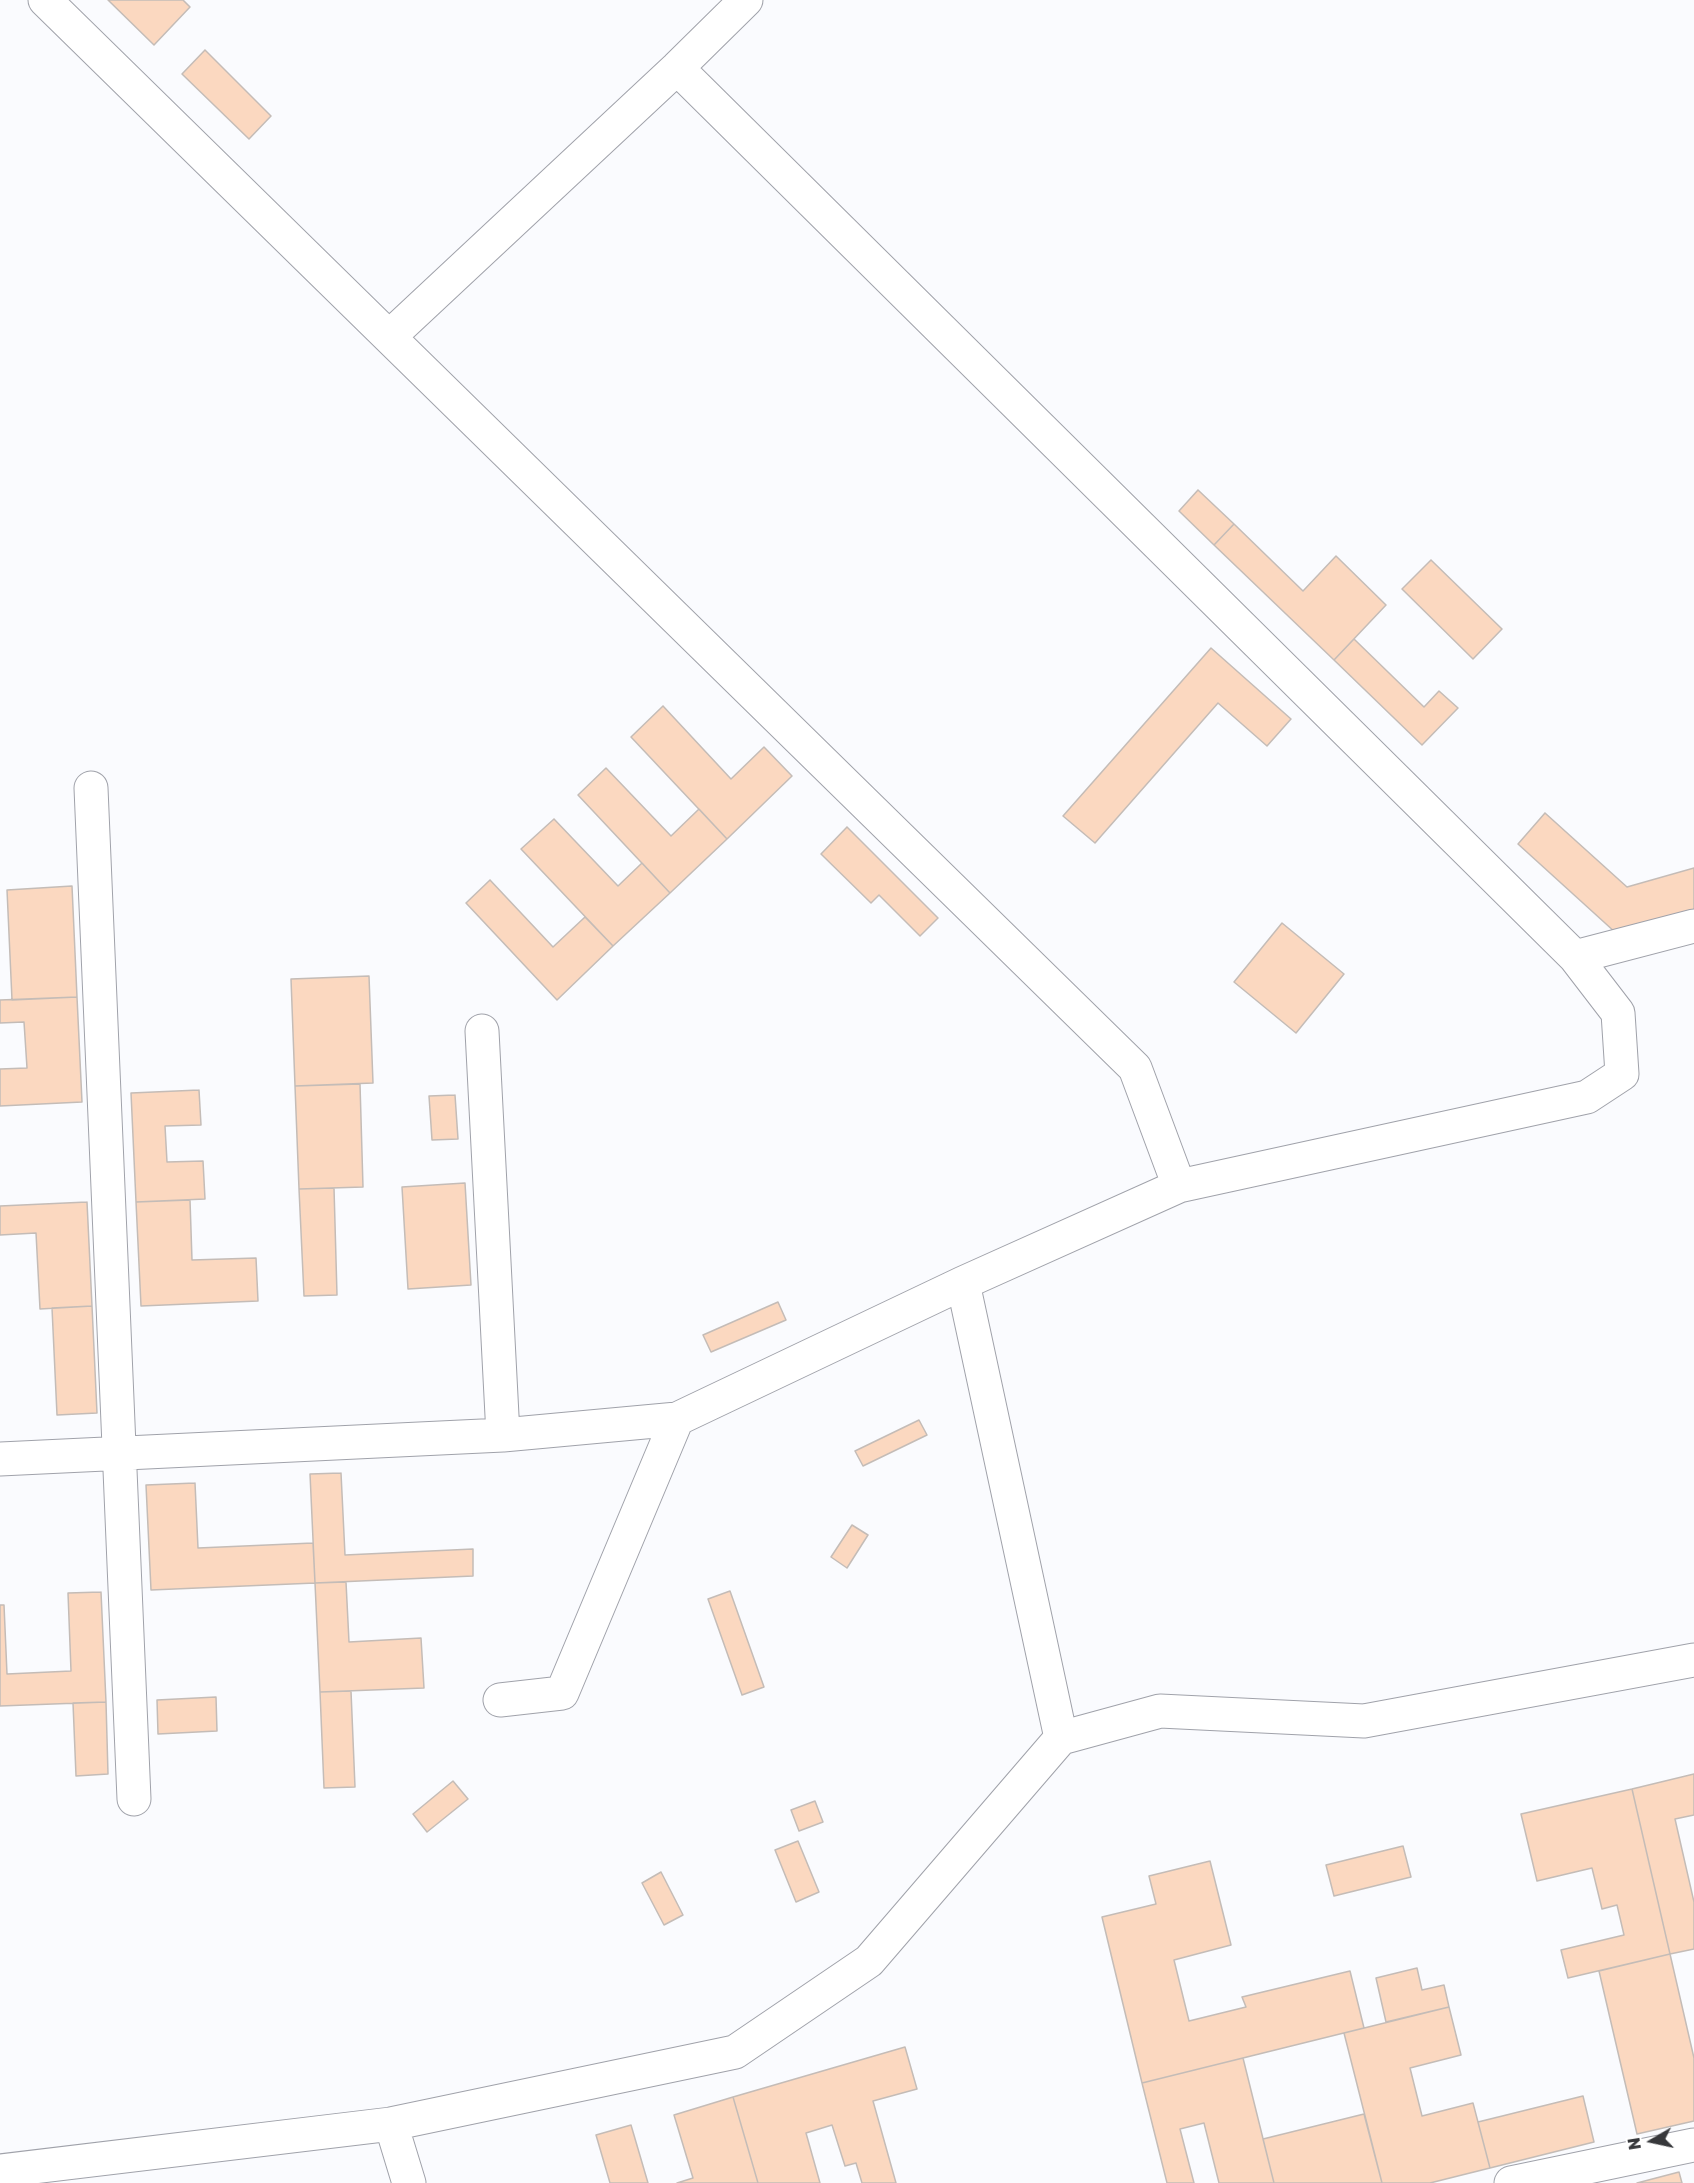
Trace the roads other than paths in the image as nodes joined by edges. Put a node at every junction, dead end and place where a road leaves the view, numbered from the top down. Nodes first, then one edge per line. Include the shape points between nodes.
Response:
1 (45, 0) edge
2 (746, 0) edge
3 (677, 68) junction
4 (389, 337) junction
5 (90, 788) dead end
6 (1694, 926) edge
7 (1575, 957) junction
8 (482, 1031) dead end
9 (1179, 1186) junction
10 (963, 1283) junction
11 (677, 1419) junction
12 (503, 1435) junction
13 (120, 1453) junction
14 (0, 1459) edge
15 (1694, 1660) edge
16 (500, 1700) dead end
17 (1061, 1738) junction
18 (134, 1799) dead end
19 (392, 2124) junction
20 (1694, 2145) edge
21 (0, 2171) edge
22 (409, 2183) edge
23 (1511, 2183) edge

1 - 4 street
2 - 3 street
3 - 4 street
3 - 7 street
4 - 9 street via 1135,1068
5 - 13 street
6 - 7 street
7 - 9 street via 1618,1013 1622,1074 1587,1097
8 - 12 street
9 - 10 street
10 - 11 street
10 - 17 street
11 - 12 street
11 - 16 street via 562,1693
12 - 13 street
13 - 14 street
13 - 18 street
15 - 17 street via 1365,1721 1160,1712
17 - 19 street via 869,1960 735,2052
19 - 21 street
19 - 22 street
20 - 23 street

